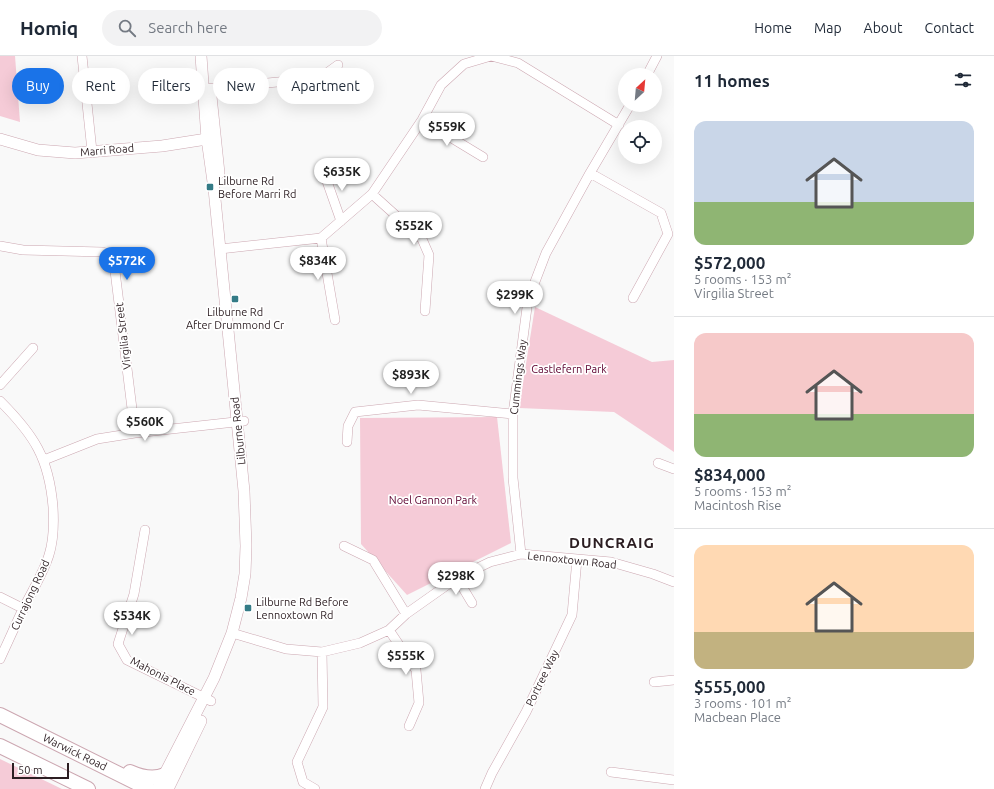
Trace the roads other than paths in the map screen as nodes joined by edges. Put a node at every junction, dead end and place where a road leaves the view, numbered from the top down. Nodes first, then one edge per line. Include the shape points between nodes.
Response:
1 (82, 56) edge
2 (201, 56) edge
3 (206, 56) edge
4 (657, 56) edge
5 (338, 65) dead end
6 (650, 68) edge
7 (206, 89) junction
8 (422, 120) junction
9 (618, 123) edge
10 (618, 126) edge
11 (211, 138) junction
12 (0, 139) edge
13 (92, 151) junction
14 (483, 157) dead end
15 (323, 170) dead end
16 (590, 173) junction
17 (372, 194) junction
18 (341, 221) junction
19 (321, 238) junction
20 (0, 246) edge
21 (223, 249) junction
22 (633, 298) dead end
23 (425, 310) dead end
24 (335, 320) dead end
25 (33, 348) dead end
26 (0, 385) edge
27 (0, 402) edge
28 (513, 414) junction
29 (241, 422) junction
30 (135, 433) junction
31 (347, 442) dead end
32 (44, 460) junction
33 (658, 463) dead end
34 (674, 469) edge
35 (145, 530) dead end
36 (344, 546) dead end
37 (521, 554) junction
38 (577, 559) junction
39 (457, 578) junction
40 (674, 582) edge
41 (0, 597) edge
42 (472, 603) dead end
43 (24, 609) junction
44 (406, 614) junction
45 (389, 630) junction
46 (235, 634) junction
47 (322, 652) junction
48 (0, 659) edge
49 (674, 680) edge
50 (654, 682) dead end
51 (207, 699) junction
52 (0, 715) edge
53 (409, 726) dead end
54 (0, 746) edge
55 (68, 748) junction
56 (611, 772) dead end
57 (165, 775) junction
58 (674, 780) edge
59 (88, 789) edge
60 (149, 789) edge
61 (159, 789) edge
62 (168, 789) edge
63 (315, 789) edge
64 (485, 789) edge

1 - 13 street
2 - 7 street, Lilburne Road
3 - 7 street, Lilburne Road
4 - 6 street
5 - 7 street via 320,78
7 - 11 street, Lilburne Road
8 - 9 street via 441,85 464,64 491,56 518,63
8 - 14 street
8 - 17 street
10 - 16 street, Cummings Way
11 - 13 street, Marri Road via 162,146
11 - 21 street, Lilburne Road
12 - 13 street, Marri Road via 38,150 75,153
15 - 18 street
16 - 22 street via 661,213 668,234
16 - 28 street, Cummings Way via 546,253 528,300
17 - 18 street
17 - 23 street via 422,239 428,256
18 - 19 street
19 - 21 street
19 - 24 street
20 - 30 street, Virgilia Street via 23,250 103,252 114,263
21 - 29 street, Lilburne Road
25 - 26 street
27 - 32 street, Currajong Road via 22,424
28 - 31 street via 418,405 355,412 348,426
28 - 37 street, Cummings Way via 513,478
29 - 30 street
29 - 46 street, Lilburne Road via 251,497 252,564 246,606
30 - 32 street via 97,439
32 - 43 street, Currajong Road via 52,493 54,530 49,554
33 - 34 street
35 - 51 street, Mahonia Place via 134,594 118,644 127,660
36 - 44 street via 373,560
37 - 38 street, Lennoxtown Road
37 - 39 street, Lennoxtown Road via 490,562
38 - 40 street, Lennoxtown Road via 611,562
38 - 64 street, Portree Way via 572,615 529,706
39 - 42 street
39 - 44 street, Lennoxtown Road
41 - 43 street
43 - 48 street, Currajong Road
44 - 45 street, Lennoxtown Road
45 - 47 street, Lennoxtown Road via 360,643
45 - 53 street via 416,670 419,703
46 - 47 street, Lennoxtown Road via 286,649
46 - 51 street, Lilburne Road via 233,651
47 - 63 street via 323,707 298,762 303,782
49 - 50 street
51 - 57 street, Lilburne Road
51 - 62 street, Lilburne Road
52 - 55 main road, Warwick Road
54 - 59 main road
55 - 57 main road via 85,751 141,776 153,778
55 - 60 main road, Warwick Road
56 - 58 street
57 - 61 street, Lilburne Road

